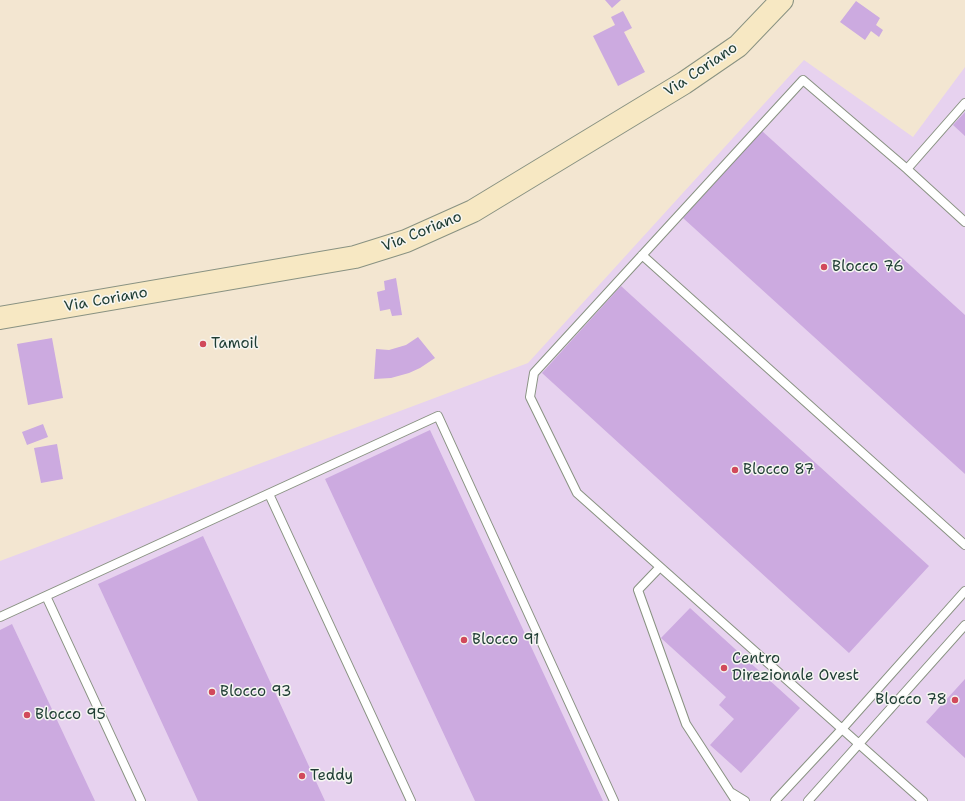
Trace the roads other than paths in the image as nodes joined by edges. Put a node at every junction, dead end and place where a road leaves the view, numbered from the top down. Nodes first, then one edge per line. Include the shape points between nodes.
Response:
1 (782, 0) edge
2 (965, 103) edge
3 (907, 169) junction
4 (965, 222) edge
5 (642, 255) junction
6 (0, 318) edge
7 (269, 494) junction
8 (965, 544) edge
9 (660, 567) junction
10 (965, 591) edge
11 (46, 596) junction
12 (0, 617) edge
13 (965, 625) edge
14 (842, 729) junction
15 (858, 744) junction
16 (732, 793) junction
17 (141, 801) edge
18 (411, 801) edge
19 (614, 801) edge
20 (736, 801) edge
21 (745, 801) edge
22 (775, 801) edge
23 (808, 801) edge
24 (923, 801) edge

1 - 6 main road, Via Coriano via 738,46 684,83 473,211 406,241 355,257
2 - 3 lane
3 - 4 lane
3 - 5 lane via 803,80
5 - 8 lane
5 - 9 lane via 534,373 530,397 577,493
7 - 11 lane
7 - 18 lane
7 - 19 lane via 438,416
9 - 14 lane
9 - 16 lane via 638,590 686,724
10 - 14 lane
11 - 12 lane
11 - 17 lane
13 - 15 lane
14 - 15 lane
14 - 22 lane
15 - 23 lane
15 - 24 lane
16 - 20 lane
16 - 21 lane

